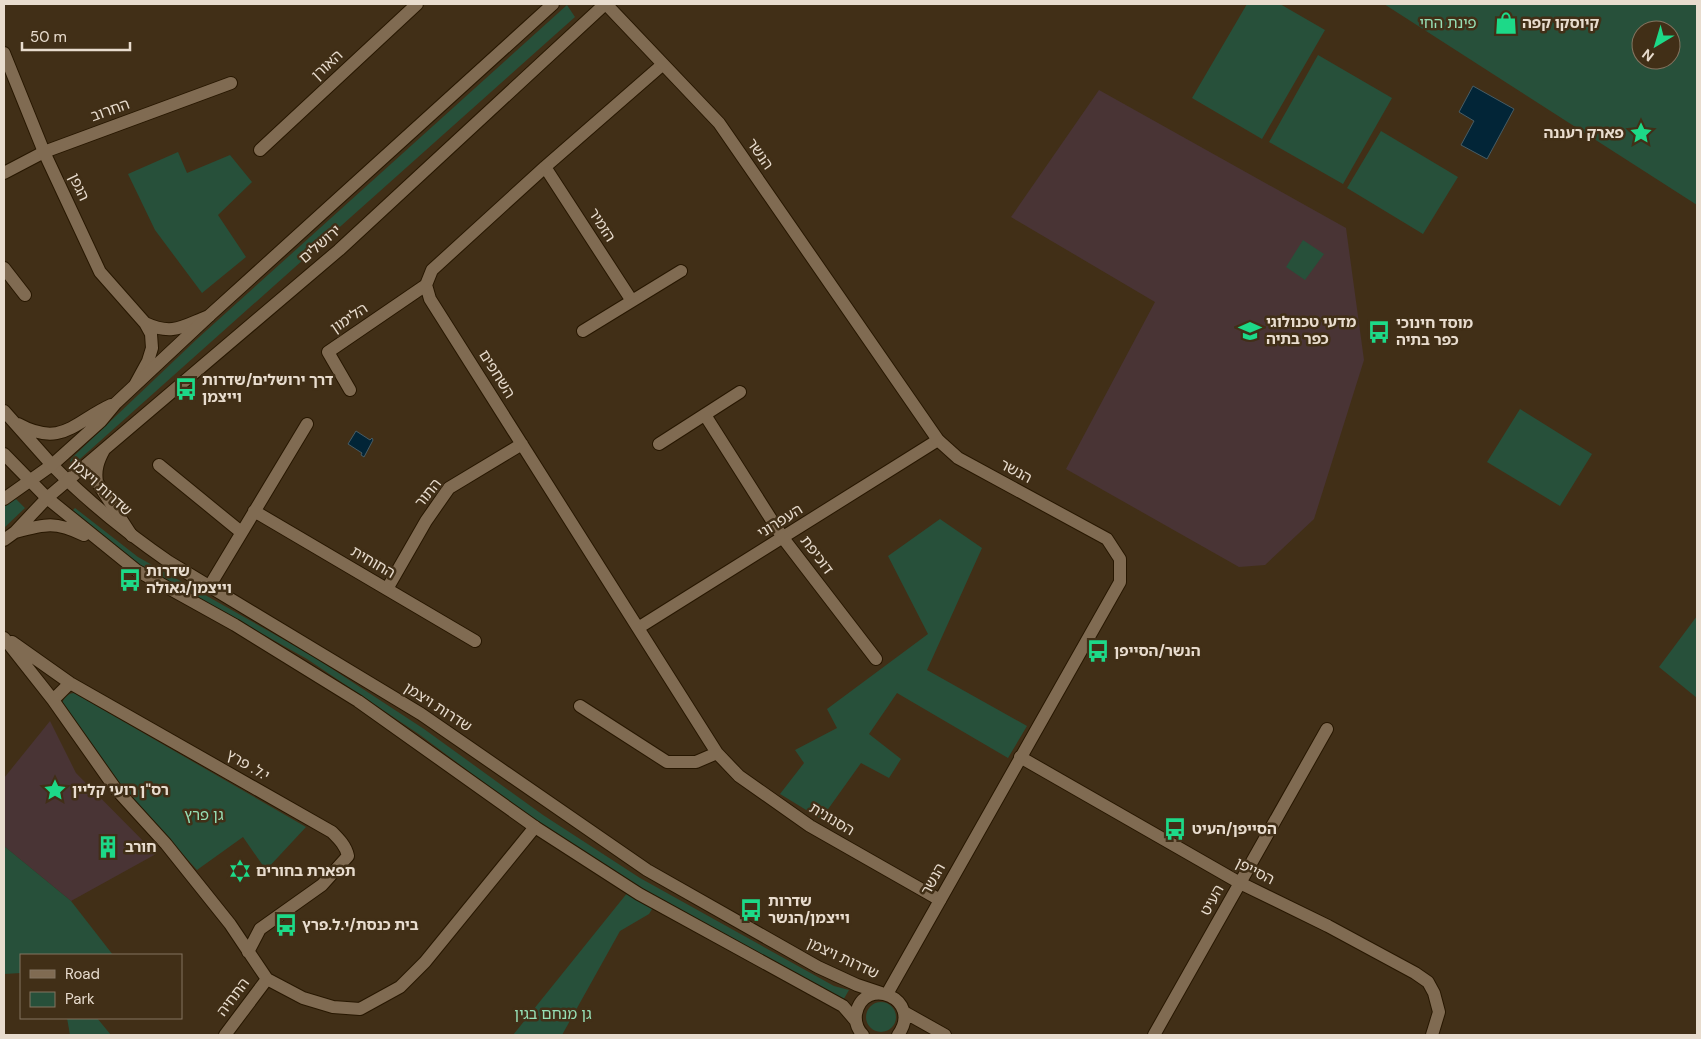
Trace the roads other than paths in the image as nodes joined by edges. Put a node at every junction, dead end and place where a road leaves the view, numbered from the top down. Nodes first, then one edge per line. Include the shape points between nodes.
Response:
1 (416, 4) edge
2 (553, 4) edge
3 (606, 4) edge
4 (4, 53) edge
5 (662, 65) junction
6 (231, 84) dead end
7 (260, 150) dead end
8 (44, 152) junction
9 (545, 167) junction
10 (4, 173) edge
11 (4, 268) edge
12 (681, 271) dead end
13 (426, 285) junction
14 (25, 295) dead end
15 (632, 301) junction
16 (210, 315) junction
17 (146, 323) junction
18 (583, 331) dead end
19 (135, 384) junction
20 (350, 390) dead end
21 (740, 392) dead end
22 (116, 403) junction
23 (705, 415) junction
24 (7, 416) edge
25 (307, 424) dead end
26 (938, 440) junction
27 (522, 444) junction
28 (659, 444) dead end
29 (106, 446) junction
30 (4, 454) edge
31 (52, 465) junction
32 (159, 466) dead end
33 (28, 480) junction
34 (67, 481) junction
35 (46, 498) junction
36 (4, 499) edge
37 (254, 511) junction
38 (15, 532) junction
39 (241, 532) junction
40 (132, 536) junction
41 (783, 538) junction
42 (4, 540) edge
43 (102, 544) junction
44 (209, 587) junction
45 (387, 589) junction
46 (638, 628) junction
47 (4, 638) edge
48 (475, 641) dead end
49 (876, 659) dead end
50 (70, 683) junction
51 (53, 700) junction
52 (580, 706) dead end
53 (1327, 729) dead end
54 (717, 753) junction
55 (1020, 757) junction
56 (535, 828) junction
57 (1240, 883) junction
58 (940, 900) junction
59 (248, 952) junction
60 (267, 979) junction
61 (884, 994) junction
62 (904, 1012) junction
63 (858, 1030) edge
64 (225, 1035) edge
65 (898, 1035) edge
66 (945, 1035) edge
67 (1154, 1035) edge
68 (1432, 1035) edge

1 - 7 street, האורן
2 - 16 street, ירושלים
3 - 5 street, הנשר
3 - 29 street, ירושלים via 339,250
4 - 8 street, הגפן
5 - 9 street
5 - 26 street, הנשר via 719,123
6 - 8 street, החרוב
8 - 10 street, החרוב
8 - 17 street, הגפן via 100,272
9 - 13 street via 432,270
9 - 15 street, הזמיר
11 - 14 street
12 - 15 street
13 - 20 street, הלימון via 328,352
13 - 27 street, השחפים via 430,299
15 - 18 street
16 - 17 street via 171,330
16 - 19 street, ירושלים
17 - 19 street, הגפן via 152,348
19 - 22 street, ירושלים
21 - 23 street
22 - 24 street via 56,434 30,431
22 - 31 street, ירושלים
23 - 28 street
23 - 41 street, דוכיפת
24 - 31 street, שדרות ויצמן
25 - 37 street
26 - 41 street, העפרוני
26 - 55 street, הנשר via 958,458 1107,538 1120,559 1120,582
27 - 45 street, התור via 449,488
27 - 46 street, השחפים
29 - 34 street, ירושלים
29 - 40 street via 97,466 97,482
30 - 33 street
31 - 33 street, ירושלים
31 - 34 street, שדרות ויצמן
32 - 39 street
33 - 35 street
33 - 36 street, ירושלים
34 - 35 street, ירושלים
34 - 40 street, שדרות ויצמן
35 - 38 street, ירושלים
35 - 43 street
37 - 39 street
37 - 45 street, החוחית
38 - 42 street
38 - 43 street via 51,524 67,527
39 - 44 street
40 - 44 street, שדרות ויצמן
41 - 46 street, העפרוני
41 - 49 street, דוכיפת
43 - 56 street via 136,570 235,625 358,701
44 - 61 street, שדרות ויצמן via 422,714 647,870 818,968
45 - 48 street, החוחית
46 - 54 street, השחפים
47 - 50 street, י.ל. פרץ
47 - 51 street, י.ל. פרץ
50 - 51 street
50 - 59 street, י.ל. פרץ via 332,832 346,849 348,856 342,864 322,885 260,929
51 - 59 street, י.ל. פרץ via 115,788 166,844 230,924
52 - 54 street via 667,762 696,762
53 - 57 street, העיט
54 - 58 street, הסנונית via 739,776 810,826
55 - 57 street, הסייפן
55 - 58 street, הנשר
56 - 60 street, י.ל. פרץ via 425,962 400,987 360,1009 333,1007 303,998
56 - 63 street via 639,894 843,1006
57 - 67 street, העיט
57 - 68 street, הסייפן via 1328,926 1428,982 1439,1012
58 - 61 street, הנשר
59 - 60 street, י.ל. פרץ
60 - 64 street, התחיה
61 - 62 street via 895,998
61 - 63 street via 867,997 858,1006
62 - 65 street via 905,1021
62 - 66 street

